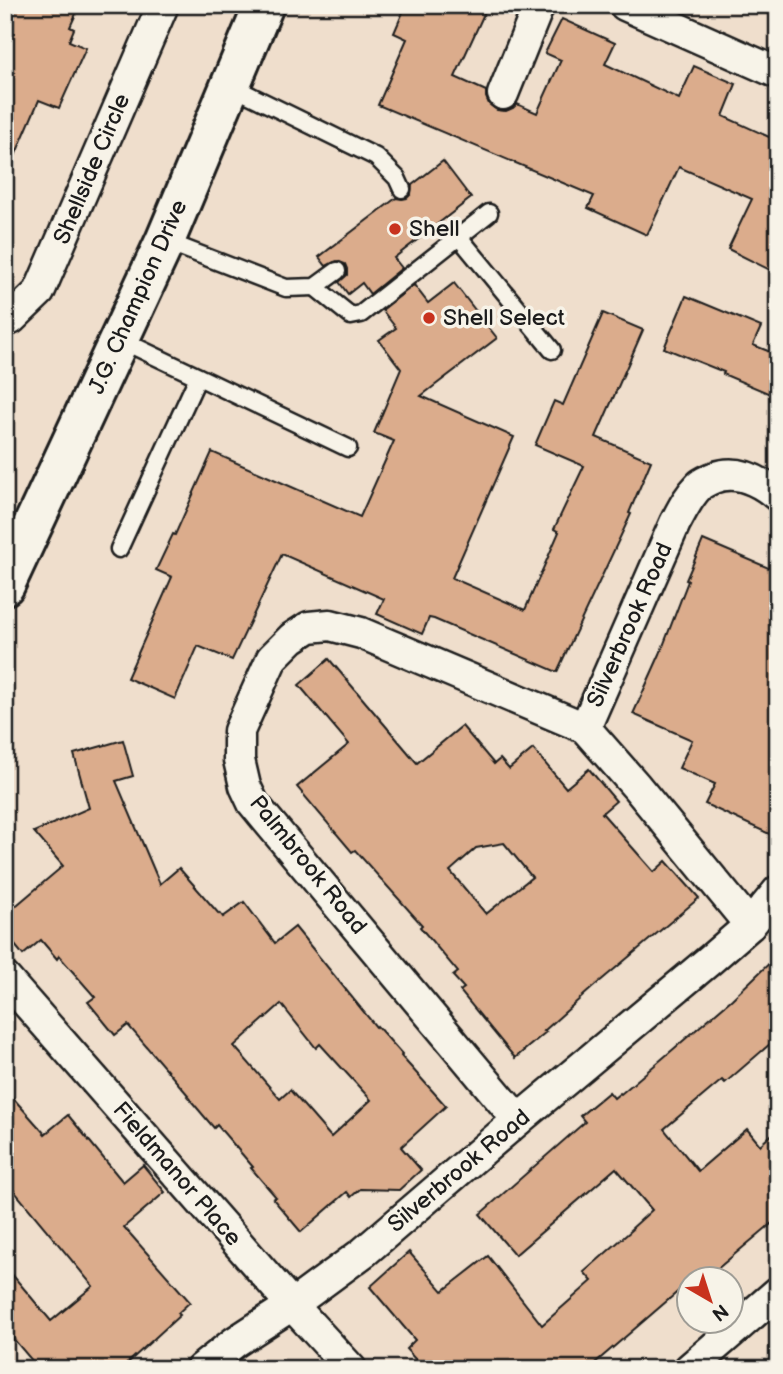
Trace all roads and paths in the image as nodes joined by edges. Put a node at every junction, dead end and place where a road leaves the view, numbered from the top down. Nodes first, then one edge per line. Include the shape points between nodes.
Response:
1 (163, 5) edge
2 (264, 5) edge
3 (539, 5) edge
4 (625, 5) edge
5 (778, 73) edge
6 (231, 86) junction
7 (503, 94) dead end
8 (402, 189) dead end
9 (489, 213) dead end
10 (459, 237) junction
11 (165, 241) junction
12 (337, 271) dead end
13 (315, 287) junction
14 (5, 321) edge
15 (119, 339) junction
16 (552, 351) dead end
17 (198, 377) junction
18 (348, 448) dead end
19 (778, 496) edge
20 (118, 549) dead end
21 (5, 585) edge
22 (585, 728) junction
23 (778, 891) edge
24 (750, 925) junction
25 (5, 978) edge
26 (518, 1120) junction
27 (778, 1292) edge
28 (292, 1304) junction
29 (201, 1369) edge
30 (351, 1369) edge
31 (689, 1369) edge

1 - 14 street, Shellside Circle via 39,292
2 - 6 main road, J.G. Champion Drive
3 - 7 street
4 - 5 street
6 - 8 lane via 376,157
6 - 11 main road, J.G. Champion Drive
9 - 10 lane
10 - 13 lane via 361,314 345,313
10 - 16 lane
11 - 13 lane via 286,288
11 - 15 main road, J.G. Champion Drive
12 - 13 lane
15 - 17 lane
15 - 21 main road, J.G. Champion Drive
17 - 18 lane
17 - 20 lane
19 - 22 street, Silverbrook Road via 746,476 724,474 701,483 675,523
22 - 24 street, Silverbrook Road
22 - 26 street, Palmbrook Road via 361,633 330,625 309,627 272,658 239,731 239,760 253,803
23 - 24 street, Silverbrook Road
24 - 26 street, Silverbrook Road
25 - 28 street, Fieldmanor Place
26 - 28 street, Silverbrook Road via 364,1252
27 - 31 street
28 - 29 street, Silverbrook Road
28 - 30 street, Fieldmanor Place

